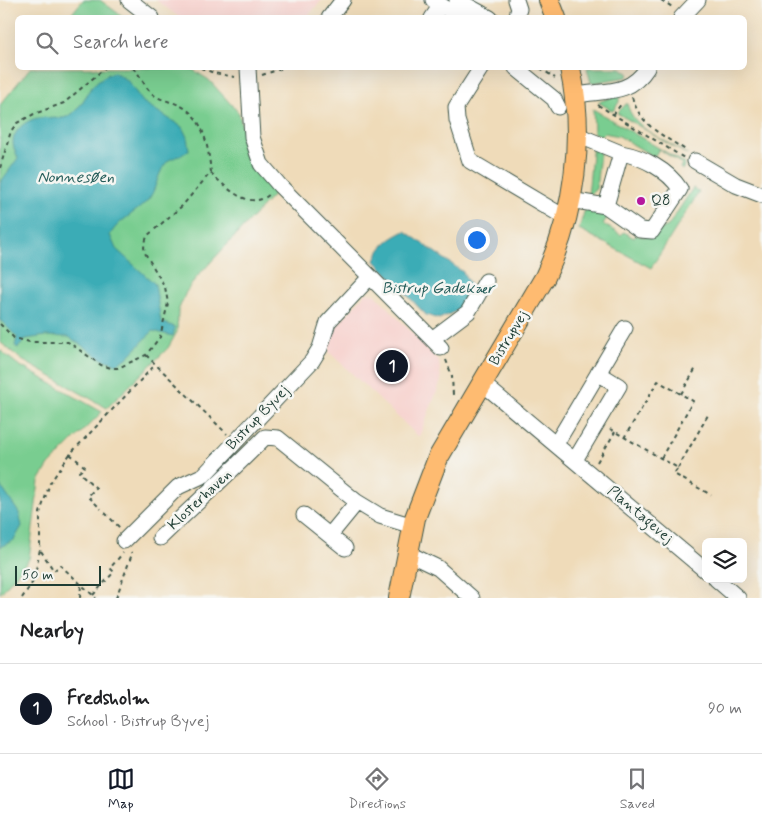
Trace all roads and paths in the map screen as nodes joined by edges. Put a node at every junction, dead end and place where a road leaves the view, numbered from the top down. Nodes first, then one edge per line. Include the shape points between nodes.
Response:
1 (129, 0) edge
2 (343, 0) edge
3 (457, 0) edge
4 (516, 0) edge
5 (549, 0) edge
6 (698, 0) edge
7 (436, 8) edge
8 (148, 15) edge
9 (331, 15) edge
10 (454, 15) edge
11 (484, 15) edge
12 (517, 15) edge
13 (555, 15) edge
14 (684, 15) edge
15 (103, 70) edge
16 (135, 70) edge
17 (207, 70) edge
18 (248, 70) edge
19 (479, 70) edge
20 (518, 70) edge
21 (549, 70) edge
22 (646, 70) edge
23 (563, 73) edge
24 (629, 87) junction
25 (576, 94) junction
26 (598, 105) dead end
27 (558, 107) dead end
28 (576, 134) junction
29 (621, 153) junction
30 (695, 161) junction
31 (0, 168) edge
32 (211, 172) junction
33 (280, 186) junction
34 (762, 195) edge
35 (606, 206) junction
36 (568, 209) junction
37 (370, 276) junction
38 (486, 281) dead end
39 (0, 324) edge
40 (625, 328) dead end
41 (437, 343) junction
42 (146, 355) junction
43 (155, 364) junction
44 (696, 368) dead end
45 (598, 374) junction
46 (482, 383) junction
47 (681, 394) junction
48 (468, 405) junction
49 (708, 415) dead end
50 (599, 422) junction
51 (615, 432) junction
52 (624, 438) junction
53 (236, 442) junction
54 (556, 444) junction
55 (70, 454) junction
56 (661, 458) junction
57 (575, 460) junction
58 (678, 468) junction
59 (590, 473) junction
60 (710, 495) dead end
61 (357, 502) junction
62 (101, 508) dead end
63 (105, 513) dead end
64 (304, 514) dead end
65 (413, 526) junction
66 (330, 535) junction
67 (160, 538) dead end
68 (126, 539) joint
69 (345, 548) dead end
70 (40, 550) junction
71 (407, 553) junction
72 (702, 567) edge
73 (721, 583) edge
74 (81, 585) junction
75 (93, 596) junction
76 (22, 598) edge
77 (80, 598) edge
78 (96, 598) edge
79 (116, 598) edge
80 (399, 598) edge
81 (472, 598) edge
82 (738, 598) edge

1 - 8 street
2 - 9 street
3 - 11 street
4 - 12 street
5 - 13 main road
6 - 14 street
7 - 10 street
15 - 31 path via 64,103 17,123 11,131
16 - 32 path via 155,96 190,112 205,135
17 - 18 path via 224,76
18 - 33 street via 252,137 261,164
19 - 36 street via 456,107 470,161
20 - 27 street via 554,99
21 - 23 path
22 - 24 street
23 - 25 main road, Bistrupvej
24 - 25 street
24 - 30 path via 636,110 647,125 688,151
25 - 28 main road, Bistrupvej
26 - 30 path via 683,158
28 - 29 street
28 - 36 main road, Bistrupvej via 573,186
29 - 35 street
29 - 35 street via 636,156 672,177 680,189 652,231 640,230
30 - 34 street via 736,185
32 - 33 path via 228,190 244,199 266,198
32 - 42 path via 182,206 152,230 145,241 145,253 165,287 168,303 160,337
33 - 37 street
35 - 36 street
36 - 46 main road, Bistrupvej via 545,277
37 - 41 street
37 - 53 street, Bistrup Byvej via 328,322 312,361
38 - 41 street via 468,312
39 - 42 path via 14,338 30,342 68,342 101,365 111,368
40 - 45 street
41 - 48 path via 452,376 453,395
42 - 43 path
43 - 53 path
43 - 55 path
44 - 47 path
45 - 50 street via 619,386
45 - 54 street
46 - 48 main road, Bistrupvej
46 - 54 street, Plantagevej
47 - 52 path via 658,381
47 - 56 path via 693,401
48 - 65 main road, Bistrupvej via 438,458
49 - 58 path
50 - 51 path
50 - 57 street
51 - 52 path
51 - 59 path
52 - 56 path
53 - 68 street, Bistrup Byvej via 204,475 178,487
54 - 57 street, Plantagevej
55 - 62 path via 85,467 79,472 96,488 88,496
55 - 70 path via 50,483 40,513
56 - 58 path
57 - 59 street, Plantagevej
58 - 60 path via 674,474
59 - 72 street, Plantagevej
61 - 65 street, Klosterhaven via 380,516
61 - 66 street
61 - 67 street, Klosterhaven via 278,438 265,437
63 - 68 path
64 - 66 street
65 - 71 main road, Bistrupvej
66 - 69 street
70 - 74 path via 54,571 60,565
70 - 76 path via 34,580
71 - 80 main road, Bistrupvej
71 - 81 street via 438,568
73 - 82 street
74 - 75 path
74 - 77 path
75 - 78 path
75 - 79 path via 114,572 110,568 128,547 132,554

